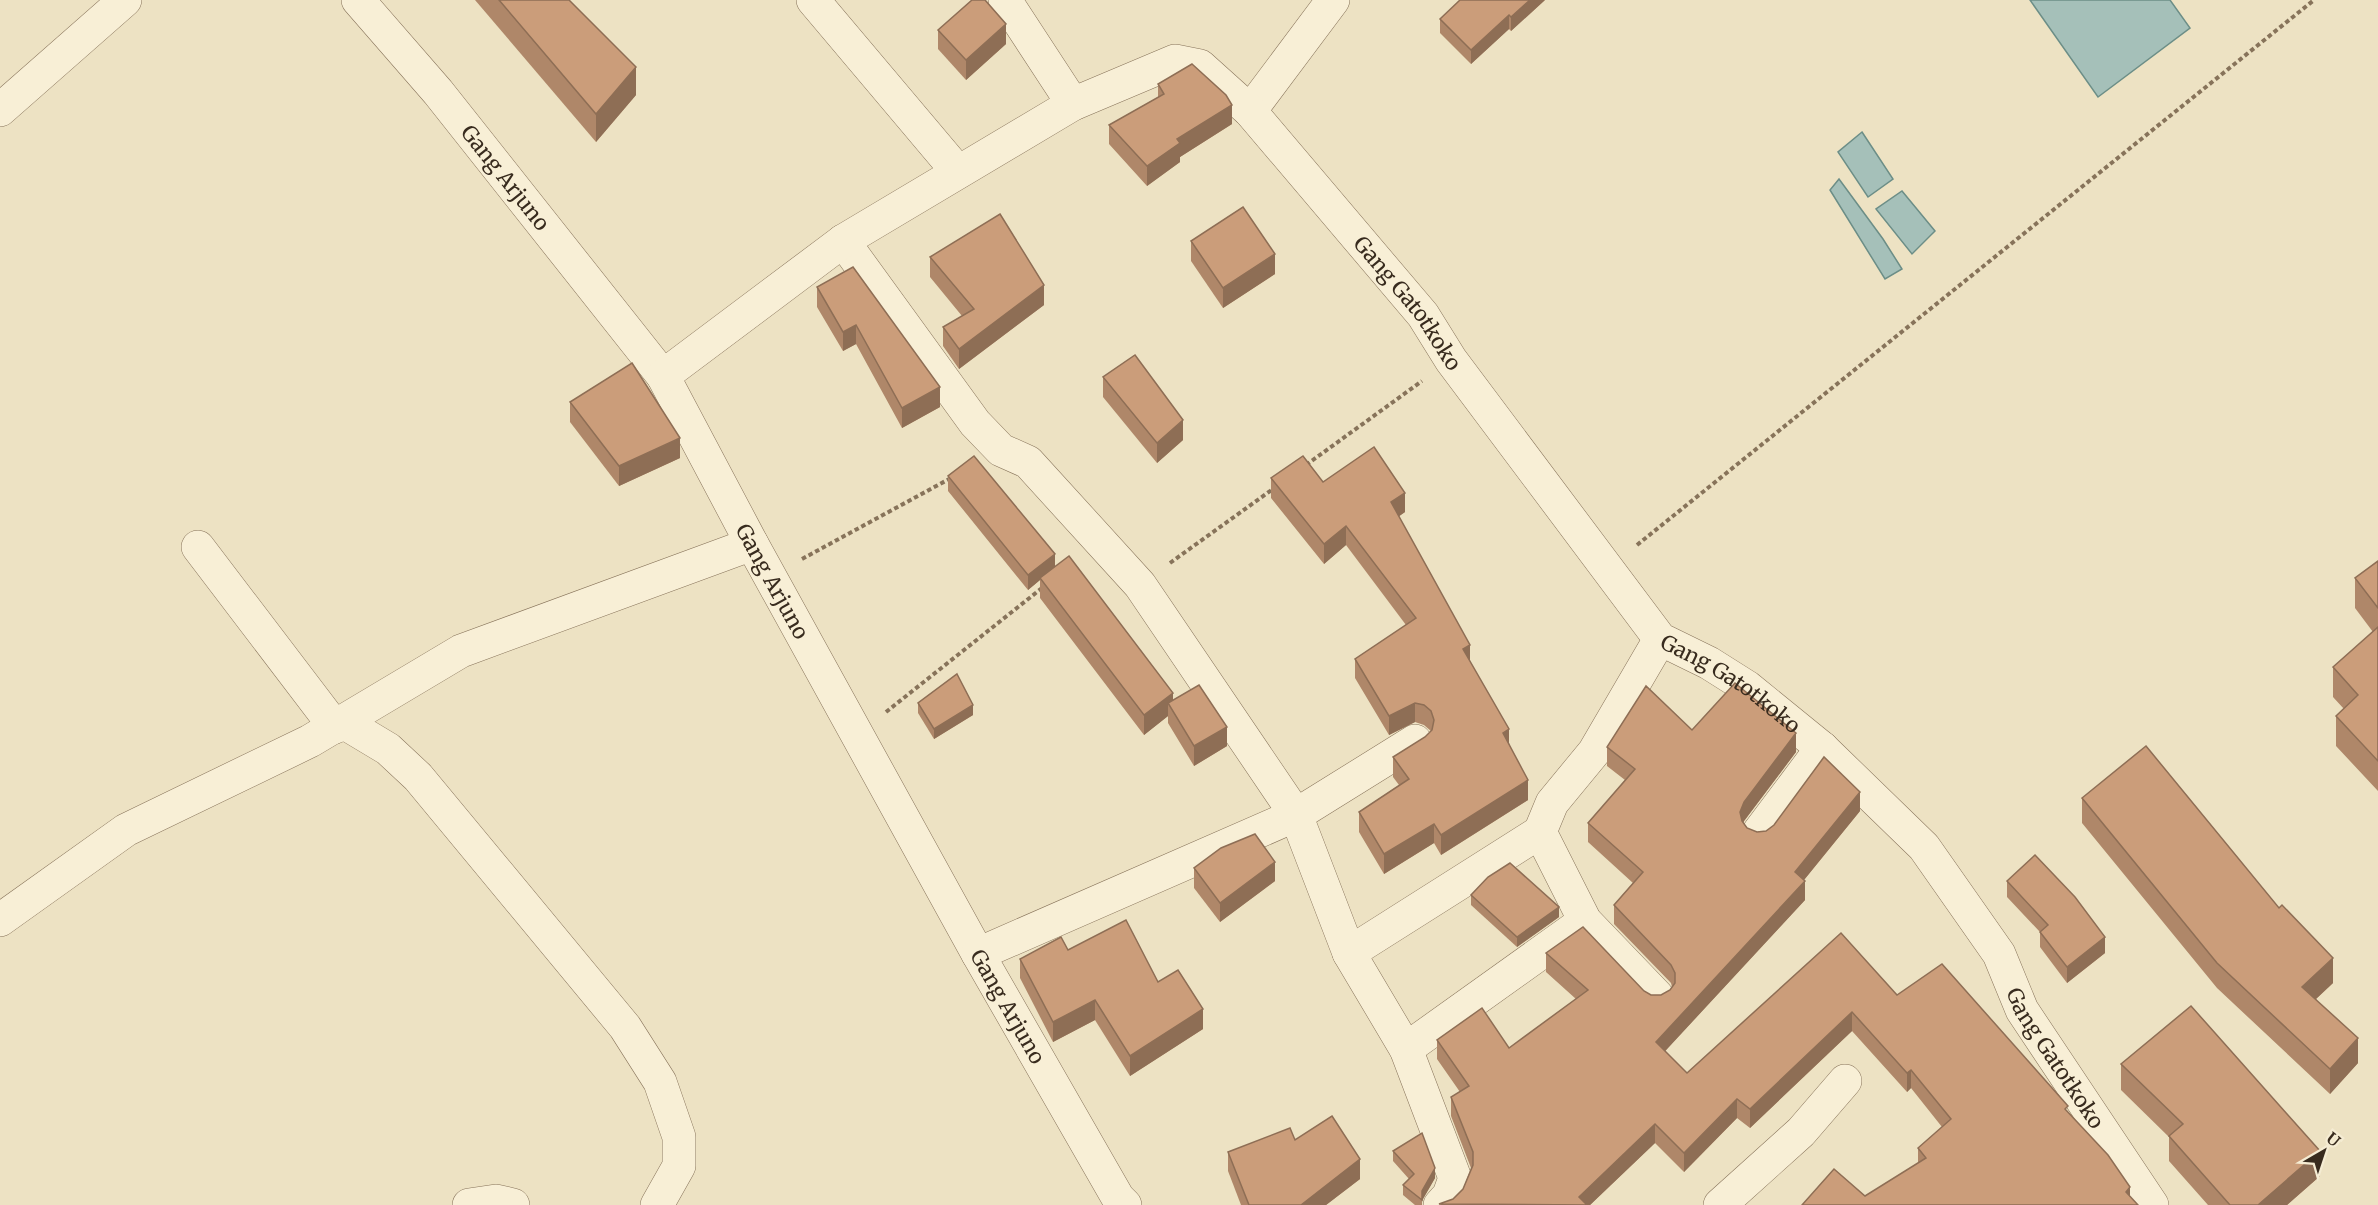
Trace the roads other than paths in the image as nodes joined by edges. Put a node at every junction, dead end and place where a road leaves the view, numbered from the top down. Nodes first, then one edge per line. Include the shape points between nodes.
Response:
1 (125, 0) edge
2 (358, 0) edge
3 (813, 0) edge
4 (1005, 0) edge
5 (1333, 0) edge
6 (1072, 104) junction
7 (0, 110) edge
8 (1250, 111) junction
9 (958, 172) junction
10 (843, 241) junction
11 (663, 376) junction
12 (752, 544) junction
13 (198, 547) dead end
14 (1659, 639) junction
15 (339, 724) junction
16 (1415, 741) edge
17 (1822, 748) junction
18 (1296, 815) junction
19 (1540, 832) junction
20 (1759, 832) edge
21 (0, 920) edge
22 (1585, 921) junction
23 (1349, 953) junction
24 (978, 954) junction
25 (1658, 996) edge
26 (1406, 1049) junction
27 (1845, 1082) dead end
28 (469, 1205) edge
29 (513, 1205) edge
30 (657, 1205) edge
31 (1125, 1205) edge
32 (1440, 1205) edge
33 (1720, 1205) edge
34 (2152, 1205) edge

1 - 7 street
2 - 11 street, Gang Arjuno via 438,92
3 - 9 street
4 - 6 street
5 - 8 street
6 - 8 street, Gang Gatotkoko via 1175,61 1200,66
6 - 9 street, Gang Gatotkoko
8 - 14 street, Gang Gatotkoko via 1424,315 1451,360
9 - 10 street, Gang Gatotkoko
10 - 11 street, Gang Gatotkoko
10 - 18 street via 975,423 1001,450 1028,462 1140,585
11 - 12 street, Gang Arjuno
12 - 15 street via 460,651
12 - 24 street, Gang Arjuno
13 - 15 street
14 - 17 street, Gang Gatotkoko via 1747,687
14 - 19 street via 1594,752 1552,803
15 - 21 street via 126,830
15 - 30 street via 388,748 418,777 625,1027 660,1082 679,1137 679,1166
16 - 18 street
17 - 20 street
17 - 34 street, Gang Gatotkoko via 1924,847 1999,954 2022,1010
18 - 23 street
18 - 24 street
19 - 22 street
19 - 23 street
22 - 25 street
22 - 26 street
23 - 26 street
24 - 31 street, Gang Arjuno
26 - 32 street via 1455,1178 1449,1195
27 - 33 street via 1801,1132
28 - 29 street via 496,1201

